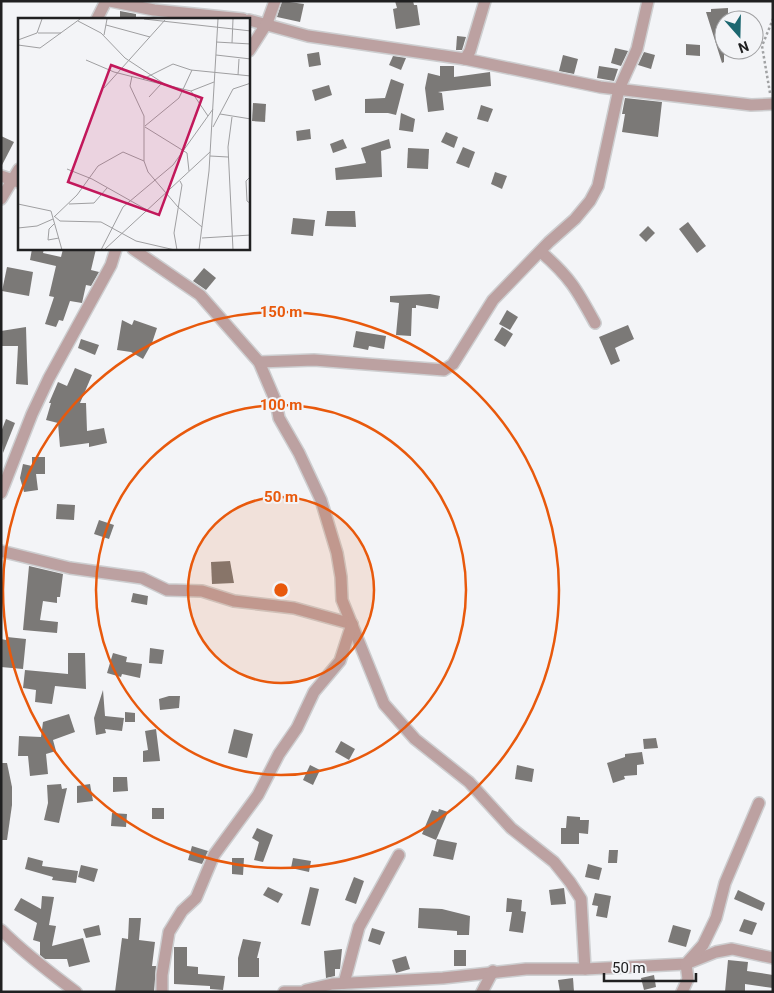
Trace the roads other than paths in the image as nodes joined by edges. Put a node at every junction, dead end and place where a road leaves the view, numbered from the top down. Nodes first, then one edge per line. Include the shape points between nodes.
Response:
1 (108, 1) edge
2 (275, 1) edge
3 (485, 1) edge
4 (648, 1) edge
5 (98, 18) edge
6 (233, 18) edge
7 (250, 20) edge
8 (267, 23) junction
9 (250, 49) edge
10 (465, 59) junction
11 (619, 88) junction
12 (773, 104) edge
13 (1, 176) edge
14 (16, 181) edge
15 (1, 199) edge
16 (116, 250) edge
17 (134, 250) edge
18 (541, 252) junction
19 (595, 323) dead end
20 (259, 362) junction
21 (1, 493) edge
22 (1, 551) edge
23 (352, 624) junction
24 (759, 803) dead end
25 (399, 855) dead end
26 (1, 930) edge
27 (773, 958) edge
28 (686, 964) junction
29 (585, 969) junction
30 (493, 971) junction
31 (344, 983) junction
32 (307, 991) edge
33 (76, 992) edge
34 (162, 992) edge
35 (284, 992) edge
36 (482, 992) edge
37 (682, 992) edge

1 - 5 street
1 - 6 street via 154,10
2 - 8 street
3 - 10 street
4 - 11 street via 637,49
7 - 8 street
8 - 9 street
8 - 10 street via 308,36
10 - 11 street via 600,87
11 - 12 street via 751,105
11 - 18 street via 598,186 575,219
13 - 14 street
14 - 15 street
16 - 21 street via 111,265 32,414
17 - 20 street via 200,295
18 - 19 street via 565,273
18 - 20 street via 493,300 453,364 444,370 314,360
20 - 23 street via 276,402 279,418 321,500 337,553 342,600
22 - 23 street via 70,568 142,578 167,590 202,592 234,601 294,608
23 - 29 street via 384,704 396,720 468,782 511,828 554,862 570,882 580,899
23 - 34 street via 340,661 307,704 297,728 258,794 214,855 196,898 182,911 169,932
24 - 28 street via 725,883 716,918 703,945
25 - 31 street via 359,927
26 - 33 street via 44,970
27 - 28 street via 732,949
28 - 29 street
28 - 37 street via 688,979
29 - 30 street
30 - 31 street via 443,978
30 - 36 street
31 - 32 street via 318,986
32 - 35 street

